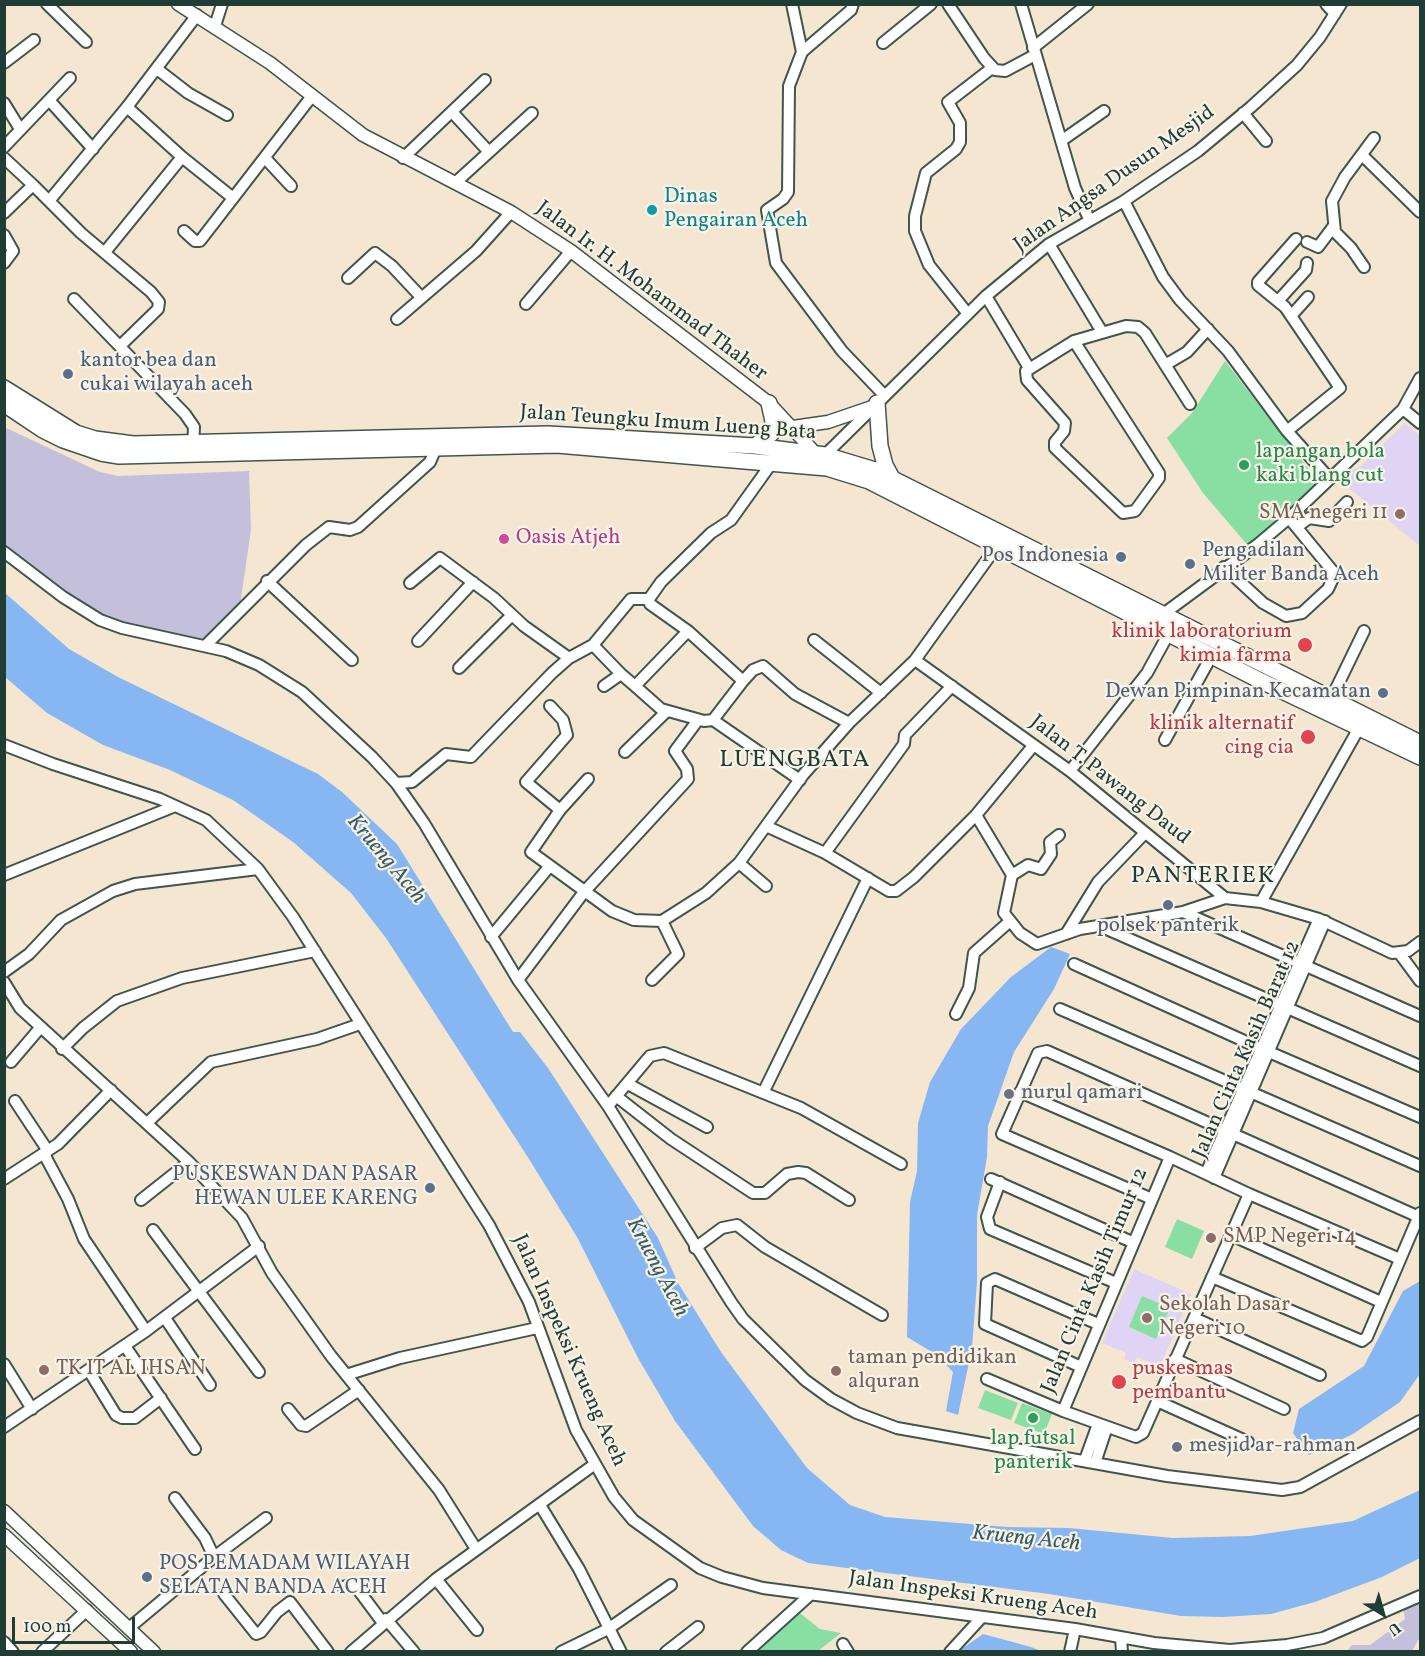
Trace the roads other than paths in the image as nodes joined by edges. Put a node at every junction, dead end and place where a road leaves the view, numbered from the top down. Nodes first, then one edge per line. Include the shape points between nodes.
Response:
1 (47, 4) edge
2 (178, 4) edge
3 (222, 4) edge
4 (792, 4) edge
5 (853, 4) edge
6 (932, 4) edge
7 (948, 4) edge
8 (1021, 4) edge
9 (1089, 4) edge
10 (1326, 4) edge
11 (1338, 9) edge
12 (197, 15) junction
13 (215, 26) junction
14 (33, 40) dead end
15 (86, 42) dead end
16 (883, 43) dead end
17 (1034, 51) junction
18 (802, 52) junction
19 (4, 63) edge
20 (992, 68) junction
21 (157, 69) junction
22 (70, 78) dead end
23 (485, 80) dead end
24 (312, 96) junction
25 (49, 100) junction
26 (4, 103) edge
27 (127, 107) junction
28 (1104, 111) dead end
29 (452, 112) junction
30 (532, 113) dead end
31 (1244, 113) junction
32 (227, 115) dead end
33 (20, 129) junction
34 (1374, 138) dead end
35 (1061, 141) junction
36 (1266, 141) dead end
37 (4, 147) edge
38 (93, 149) junction
39 (489, 152) junction
40 (1362, 155) junction
41 (4, 158) edge
42 (182, 158) junction
43 (265, 158) junction
44 (404, 158) junction
45 (455, 183) junction
46 (33, 185) junction
47 (291, 186) dead end
48 (233, 198) junction
49 (50, 201) junction
50 (1124, 201) junction
51 (511, 212) junction
52 (1420, 212) edge
53 (4, 213) edge
54 (1089, 219) junction
55 (1333, 227) junction
56 (184, 231) dead end
57 (4, 235) edge
58 (1296, 239) dead end
59 (1307, 242) dead end
60 (1049, 244) junction
61 (571, 251) junction
62 (105, 252) junction
63 (4, 263) edge
64 (1307, 263) dead end
65 (1364, 267) dead end
66 (348, 278) dead end
67 (986, 296) junction
68 (421, 297) junction
69 (1308, 297) dead end
70 (74, 299) dead end
71 (1278, 301) junction
72 (526, 304) dead end
73 (968, 314) junction
74 (1291, 316) junction
75 (397, 319) dead end
76 (1208, 329) junction
77 (1102, 332) junction
78 (1074, 341) junction
79 (121, 345) junction
80 (1165, 365) junction
81 (1029, 368) junction
82 (1420, 378) edge
83 (4, 388) edge
84 (878, 402) junction
85 (769, 403) junction
86 (4, 404) edge
87 (1190, 404) dead end
88 (1403, 409) junction
89 (1420, 423) edge
90 (793, 427) junction
91 (1287, 431) junction
92 (590, 442) junction
93 (755, 446) junction
94 (193, 447) junction
95 (436, 448) junction
96 (820, 454) junction
97 (771, 464) junction
98 (1329, 478) junction
99 (893, 480) junction
100 (1347, 502) dead end
101 (1293, 522) junction
102 (997, 546) junction
103 (4, 552) edge
104 (1035, 559) junction
105 (1224, 567) junction
106 (267, 581) junction
107 (473, 582) junction
108 (410, 583) dead end
109 (649, 598) junction
110 (512, 615) junction
111 (1162, 615) junction
112 (688, 631) junction
113 (1364, 631) dead end
114 (1169, 633) junction
115 (814, 640) dead end
116 (418, 641) dead end
117 (593, 645) junction
118 (205, 646) junction
119 (1212, 655) junction
120 (569, 658) junction
121 (352, 660) dead end
122 (915, 660) junction
123 (459, 668) dead end
124 (621, 674) junction
125 (743, 681) junction
126 (604, 686) dead end
127 (635, 686) junction
128 (952, 686) junction
129 (881, 693) junction
130 (1331, 699) junction
131 (550, 706) dead end
132 (667, 711) junction
133 (698, 720) junction
134 (713, 720) junction
135 (849, 723) junction
136 (1359, 728) junction
137 (1165, 740) dead end
138 (1420, 743) edge
139 (4, 745) edge
140 (1034, 746) junction
141 (625, 752) dead end
142 (1420, 757) edge
143 (1070, 771) junction
144 (588, 779) dead end
145 (800, 780) junction
146 (396, 783) junction
147 (175, 806) junction
148 (560, 810) junction
149 (976, 815) junction
150 (768, 827) junction
151 (1145, 832) junction
152 (1059, 835) dead end
153 (825, 853) junction
154 (739, 862) junction
155 (549, 867) junction
156 (258, 869) junction
157 (4, 875) edge
158 (1012, 875) junction
159 (868, 878) junction
160 (766, 886) dead end
161 (584, 892) junction
162 (1225, 898) junction
163 (1261, 902) junction
164 (1183, 912) junction
165 (1322, 920) junction
166 (662, 921) junction
167 (1009, 922) junction
168 (1101, 926) junction
169 (1066, 934) junction
170 (491, 937) junction
171 (1420, 942) edge
172 (315, 951) junction
173 (1400, 954) junction
174 (1074, 964) dead end
175 (1303, 964) junction
176 (4, 972) edge
177 (518, 980) junction
178 (652, 980) dead end
179 (1420, 981) edge
180 (4, 982) edge
181 (1285, 1006) junction
182 (1060, 1009) dead end
183 (956, 1014) dead end
184 (1420, 1016) edge
185 (360, 1023) junction
186 (40, 1028) junction
187 (62, 1049) junction
188 (1265, 1051) junction
189 (11, 1062) dead end
190 (1420, 1066) edge
191 (628, 1084) junction
192 (111, 1090) junction
193 (1248, 1090) junction
194 (764, 1091) junction
195 (1020, 1092) junction
196 (616, 1096) junction
197 (15, 1101) dead end
198 (608, 1106) junction
199 (1420, 1117) edge
200 (147, 1123) junction
201 (707, 1127) dead end
202 (1229, 1133) junction
203 (46, 1153) junction
204 (1170, 1157) junction
205 (189, 1162) junction
206 (901, 1164) dead end
207 (1420, 1166) edge
208 (1210, 1175) junction
209 (4, 1179) edge
210 (1249, 1194) junction
211 (1152, 1199) junction
212 (141, 1200) dead end
213 (849, 1200) dead end
214 (1420, 1215) edge
215 (153, 1230) dead end
216 (1231, 1235) junction
217 (1132, 1242) junction
218 (259, 1246) junction
219 (695, 1248) junction
220 (1400, 1259) junction
221 (1212, 1277) junction
222 (1116, 1282) junction
223 (198, 1291) junction
224 (1381, 1302) junction
225 (882, 1315) dead end
226 (165, 1318) junction
227 (1194, 1318) junction
228 (1098, 1324) junction
229 (537, 1328) junction
230 (146, 1331) junction
231 (124, 1346) junction
232 (1175, 1359) junction
233 (4, 1364) edge
234 (1080, 1366) junction
235 (89, 1371) junction
236 (259, 1372) dead end
237 (346, 1375) junction
238 (1320, 1375) dead end
239 (987, 1379) dead end
240 (210, 1385) dead end
241 (359, 1390) junction
242 (160, 1398) junction
243 (1157, 1401) junction
244 (32, 1409) junction
245 (288, 1409) dead end
246 (1284, 1409) dead end
247 (1063, 1411) junction
248 (1420, 1421) edge
249 (1103, 1425) junction
250 (4, 1427) edge
251 (1248, 1442) dead end
252 (195, 1449) dead end
253 (1090, 1462) junction
254 (595, 1464) junction
255 (175, 1497) dead end
256 (540, 1505) junction
257 (4, 1511) edge
258 (266, 1518) dead end
259 (4, 1535) edge
260 (476, 1549) junction
261 (214, 1557) junction
262 (73, 1574) junction
263 (436, 1579) junction
264 (671, 1585) dead end
265 (61, 1587) junction
266 (343, 1587) dead end
267 (224, 1594) dead end
268 (811, 1594) junction
269 (1420, 1596) edge
270 (87, 1610) junction
271 (982, 1617) junction
272 (385, 1621) junction
273 (698, 1627) dead end
274 (129, 1628) junction
275 (609, 1629) junction
276 (1074, 1629) junction
277 (477, 1630) dead end
278 (1121, 1638) junction
279 (4, 1642) edge
280 (1155, 1647) edge
281 (1230, 1651) edge
282 (12, 1652) edge
283 (42, 1652) edge
284 (131, 1652) edge
285 (154, 1652) edge
286 (328, 1652) edge
287 (351, 1652) edge
288 (414, 1652) edge
289 (561, 1652) edge
290 (621, 1652) edge
291 (666, 1652) edge
292 (747, 1652) edge
293 (950, 1652) edge
294 (1070, 1652) edge
295 (1122, 1652) edge

1 - 15 street
2 - 12 main road, Jalan Ir. H. Mohammad Thaher
3 - 13 street
4 - 18 street
5 - 18 street
6 - 16 street
7 - 20 street
8 - 17 street
9 - 17 street
10 - 11 street
11 - 31 street, Jalan Angsa Dusun Mesjid via 1297,65
12 - 13 main road, Jalan Ir. H. Mohammad Thaher
12 - 21 street
13 - 24 main road, Jalan Ir. H. Mohammad Thaher
14 - 19 street
17 - 20 street via 1005,71
17 - 35 street
18 - 84 street via 789,87 788,192 767,210 776,263
20 - 73 street via 950,98 948,102 960,123 960,142 926,173 915,216 915,231 925,258
21 - 27 street
21 - 32 street via 188,93
22 - 25 street
23 - 29 street
24 - 43 street
24 - 44 main road, Jalan Ir. H. Mohammad Thaher via 363,135
25 - 33 street
25 - 38 street
26 - 33 street
27 - 38 street
27 - 42 street
28 - 35 street
29 - 39 street
29 - 44 street
30 - 39 street
31 - 36 street
31 - 50 street, Jalan Angsa Dusun Mesjid via 1198,151
33 - 37 street
34 - 40 street
35 - 54 street
38 - 49 street
39 - 45 street
40 - 52 street
40 - 55 street via 1333,198
41 - 46 street
42 - 48 street
42 - 62 street
43 - 47 street
43 - 48 street
44 - 45 main road, Jalan Ir. H. Mohammad Thaher
45 - 51 main road, Jalan Ir. H. Mohammad Thaher
46 - 49 street
46 - 53 street
48 - 56 street via 200,241
49 - 62 street
50 - 54 street, Jalan Angsa Dusun Mesjid
50 - 76 street via 1163,278
51 - 61 main road, Jalan Ir. H. Mohammad Thaher
51 - 68 street via 476,251
54 - 60 street, Jalan Angsa Dusun Mesjid
55 - 59 street via 1318,247
55 - 65 street
57 - 63 street via 13,251
58 - 71 street via 1257,282
60 - 67 street, Jalan Angsa Dusun Mesjid
60 - 77 street
61 - 72 street
61 - 85 main road, Jalan Ir. H. Mohammad Thaher
62 - 79 street via 151,292 160,305
64 - 71 street via 1306,270
66 - 68 street via 375,253
67 - 73 street, Jalan Angsa Dusun Mesjid
67 - 81 street
68 - 75 street
69 - 74 street
70 - 79 street
71 - 74 street
73 - 84 street, Jalan Angsa Dusun Mesjid
74 - 91 street via 1340,388
76 - 80 street via 1187,352
76 - 91 street
77 - 78 street
77 - 80 street via 1138,327 1146,333
78 - 81 street
78 - 81 street via 1159,473 1135,511 1123,513 1054,448 1065,423 1027,380
79 - 94 street via 194,426
80 - 87 street
82 - 88 street
83 - 94 highway, Jalan Teungku Imum Lueng Bata via 67,429 95,439
84 - 90 main road via 828,422
84 - 96 street, Jalan Angsa Dusun Mesjid
84 - 99 highway via 880,446
85 - 90 main road, Jalan Ir. H. Mohammad Thaher
85 - 93 highway via 771,434
86 - 94 highway, Jalan Teungku Imum Lueng Bata via 43,430 101,453 129,456
88 - 89 street
88 - 98 street
90 - 96 main road, Jalan Ir. H. Mohammad Thaher
91 - 98 street
92 - 93 highway, Jalan Teungku Imum Lueng Bata
92 - 94 highway, Jalan Teungku Imum Lueng Bata via 548,434
92 - 95 highway, Jalan Teungku Imum Lueng Bata
92 - 97 highway, Jalan Teungku Imum Lueng Bata
93 - 96 highway, Jalan Teungku Imum Lueng Bata
94 - 95 highway, Jalan Teungku Imum Lueng Bata
95 - 106 street via 430,462 358,527 329,527
96 - 99 highway, Jalan Teungku Imum Lueng Bata via 875,470
97 - 102 highway, Jalan Teungku Imum Lueng Bata via 827,468 869,481
97 - 109 street via 731,520 711,532
98 - 101 street
99 - 104 highway, Jalan Teungku Imum Lueng Bata
100 - 101 street via 1329,521 1309,518
101 - 105 street
101 - 105 street via 1335,574 1328,589 1302,613 1286,616 1263,603
102 - 104 highway, Jalan Teungku Imum Lueng Bata
102 - 122 street
103 - 118 street via 100,620
104 - 111 highway, Jalan Teungku Imum Lueng Bata
104 - 114 highway, Jalan Teungku Imum Lueng Bata
105 - 111 street
106 - 118 street
106 - 121 street
107 - 108 street via 440,558
107 - 110 street
107 - 116 street
109 - 112 street via 650,604
109 - 117 street via 631,599
110 - 120 street
110 - 123 street
111 - 130 highway, Jalan Teungku Imum Lueng Bata
112 - 125 street
112 - 127 street
113 - 130 street
114 - 119 highway, Jalan Teungku Imum Lueng Bata
114 - 143 street via 1147,673
115 - 129 street
117 - 120 street
117 - 124 street
118 - 146 street via 259,665 302,692
119 - 136 highway, Jalan Teungku Imum Lueng Bata
119 - 137 street
120 - 146 street via 471,757 446,754 419,778
122 - 128 street, Jalan T. Pawang Daud
122 - 129 street
124 - 126 street
124 - 127 street
125 - 134 street
125 - 135 street via 763,666 795,694
127 - 132 street via 654,705
128 - 140 street, Jalan T. Pawang Daud
128 - 153 street via 905,735 904,744
129 - 135 street
130 - 138 highway, Jalan Teungku Imum Lueng Bata
131 - 148 street via 563,720 567,735 526,782
132 - 133 street
132 - 141 street
133 - 134 street
133 - 161 street via 675,751 687,769 688,779
134 - 145 street
135 - 145 street
136 - 142 highway, Jalan Teungku Imum Lueng Bata
136 - 163 street
139 - 147 street, Jalan Inspeksi Krueng Aceh
140 - 143 street, Jalan T. Pawang Daud
140 - 149 street
143 - 151 street, Jalan T. Pawang Daud
144 - 148 street
145 - 150 street
146 - 170 street
147 - 156 street, Jalan Inspeksi Krueng Aceh via 206,820
147 - 157 street
148 - 155 street via 530,850
149 - 158 street
149 - 159 street via 901,889 889,891
150 - 153 street
150 - 154 street
151 - 162 street, Jalan T. Pawang Daud
151 - 169 street via 1098,882
152 - 158 street via 1050,842 1050,856 1041,869 1028,865
153 - 159 street
154 - 160 street
154 - 166 street via 706,893
155 - 161 street
155 - 170 street
156 - 172 street, Jalan Inspeksi Krueng Aceh
156 - 176 street via 135,884 113,891 61,920 29,954
158 - 167 street via 1004,910
159 - 194 street
161 - 166 street via 634,920
161 - 177 street
162 - 163 street
162 - 164 street
163 - 165 street
164 - 168 street
164 - 175 street
165 - 173 street
165 - 175 street, Jalan Cinta Kasih Barat 12
166 - 178 street via 678,954
167 - 169 street via 1037,944
167 - 183 street via 974,953 969,988
168 - 169 street
168 - 181 street
170 - 177 street
171 - 173 street
172 - 185 street, Jalan Inspeksi Krueng Aceh
172 - 187 street via 182,978 117,1001
173 - 179 street
174 - 188 street
175 - 181 street, Jalan Cinta Kasih Barat 12
175 - 184 street
177 - 198 street
180 - 186 street via 20,1008
181 - 188 street, Jalan Cinta Kasih Barat 12
181 - 190 street
182 - 193 street
185 - 200 street via 317,1039 211,1062
185 - 229 street, Jalan Inspeksi Krueng Aceh via 489,1225 529,1302
186 - 187 street
186 - 189 street
187 - 192 street
188 - 193 street, Jalan Cinta Kasih Barat 12
188 - 199 street
191 - 194 street via 650,1056 660,1052
191 - 196 street
191 - 201 street
192 - 200 street
192 - 203 street
193 - 202 street, Jalan Cinta Kasih Barat 12
193 - 207 street
194 - 206 street
195 - 202 street via 1036,1056 1047,1051
195 - 204 street
195 - 211 street via 1003,1130 1005,1137
196 - 198 street
196 - 213 street via 671,1139 753,1193 765,1193 787,1174 798,1172
197 - 203 street
198 - 219 street
200 - 205 street
202 - 208 street, Jalan Cinta Kasih Barat 12
202 - 214 street
203 - 209 street
203 - 230 street via 84,1239
204 - 208 street, Jalan Cinta Kasih Timur 12
204 - 211 street, Jalan Cinta Kasih Timur 12
205 - 212 street
205 - 218 street via 242,1218
208 - 210 street, Jalan Cinta Kasih Barat 12
210 - 216 street
210 - 220 street, Jalan Cinta Kasih Barat 12
211 - 217 street, Jalan Cinta Kasih Timur 12
214 - 220 street
215 - 223 street
216 - 221 street
216 - 224 street
217 - 222 street, Jalan Cinta Kasih Timur 12
217 - 222 street via 995,1181 987,1217 987,1225 995,1232
218 - 223 street
218 - 237 street via 272,1273
219 - 225 street via 722,1228 737,1225 765,1247
219 - 253 street via 743,1319 804,1380 857,1413 897,1428
220 - 224 street
221 - 224 street via 1358,1341 1367,1337
221 - 227 street
222 - 228 street, Jalan Cinta Kasih Timur 12
223 - 226 street
223 - 236 street
226 - 230 street
226 - 240 street
227 - 232 street
227 - 238 street
228 - 234 street, Jalan Cinta Kasih Timur 12
228 - 234 street via 995,1279 987,1283 984,1318 990,1328
229 - 237 street via 400,1358
229 - 254 street, Jalan Inspeksi Krueng Aceh via 576,1430
230 - 231 street
231 - 235 street
231 - 242 street
232 - 243 street
232 - 246 street
233 - 244 street
234 - 247 street, Jalan Cinta Kasih Timur 12
235 - 242 street via 116,1415 122,1418 135,1418
235 - 244 street
237 - 241 street
239 - 247 street
241 - 245 street via 306,1426
241 - 260 street via 439,1490
242 - 252 street
243 - 249 street via 1141,1435 1136,1437
243 - 251 street
244 - 250 street
247 - 249 street, Jalan Cinta Kasih Timur 12
248 - 253 street via 1292,1489 1167,1476
249 - 253 street
254 - 256 street
254 - 268 street, Jalan Inspeksi Krueng Aceh via 633,1520 700,1568 763,1588
255 - 261 street
256 - 260 street
256 - 275 street
257 - 262 main road
258 - 261 street
259 - 265 main road
260 - 263 street
261 - 274 street
262 - 265 main road
262 - 274 main road
263 - 272 street
263 - 277 street
264 - 275 street
265 - 270 main road
266 - 272 street via 354,1584
267 - 286 street via 256,1634 290,1602
268 - 271 street, Jalan Inspeksi Krueng Aceh
268 - 292 street
269 - 281 street, Jalan Inspeksi Krueng Aceh via 1323,1638
270 - 283 street
270 - 284 main road
271 - 276 street, Jalan Inspeksi Krueng Aceh
271 - 293 street
272 - 287 street
272 - 288 street
273 - 291 street
274 - 285 main road
275 - 289 street
275 - 290 street
276 - 278 street, Jalan Inspeksi Krueng Aceh
276 - 294 street
278 - 280 street, Jalan Inspeksi Krueng Aceh
278 - 295 street
279 - 282 street
280 - 281 street, Jalan Inspeksi Krueng Aceh

